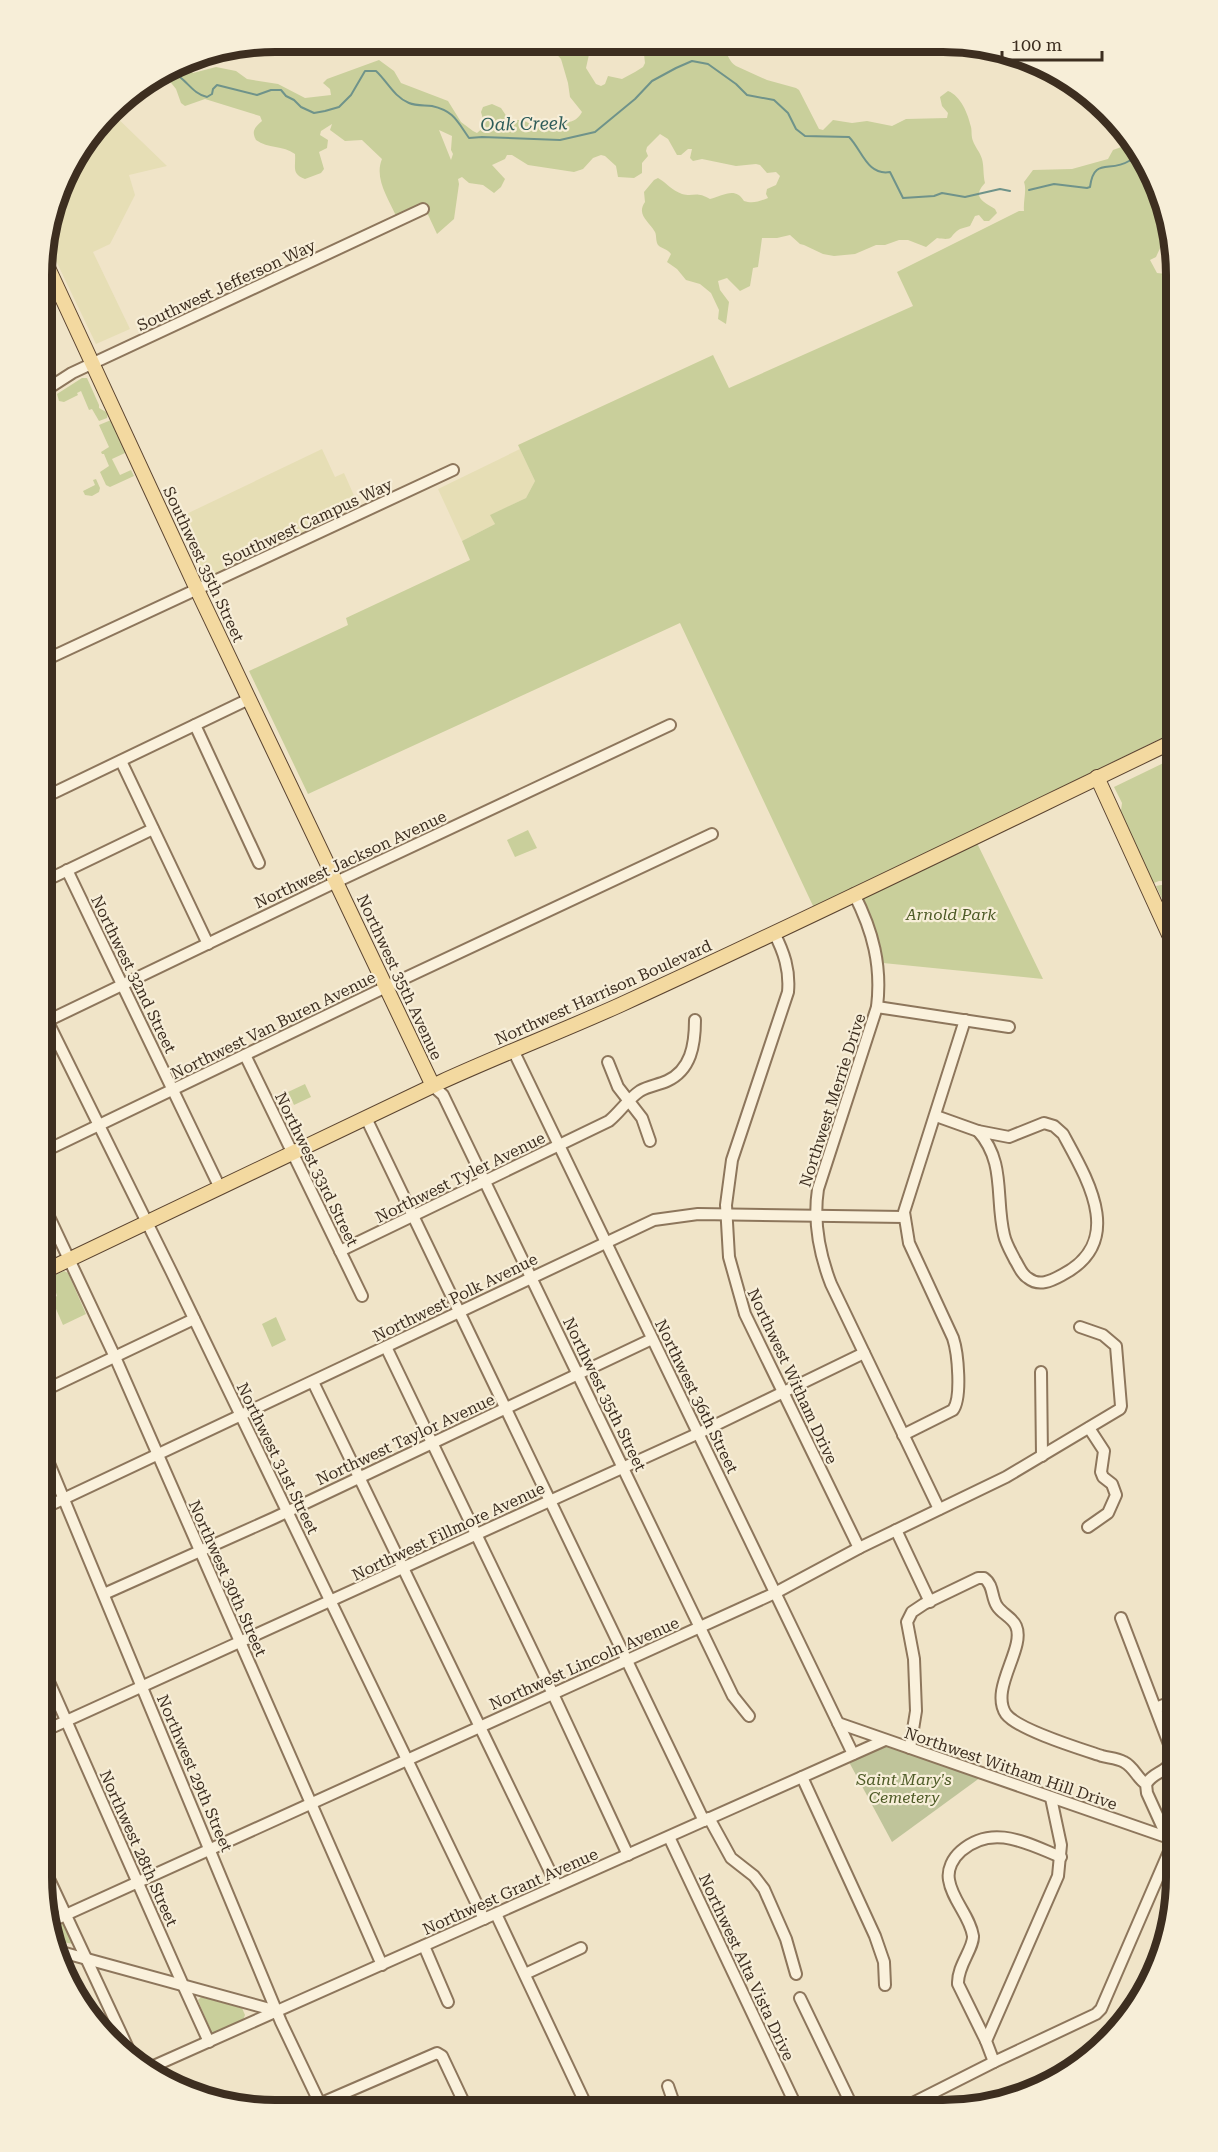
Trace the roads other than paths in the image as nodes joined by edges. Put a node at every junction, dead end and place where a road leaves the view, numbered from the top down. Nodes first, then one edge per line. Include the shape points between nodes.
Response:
1 (423, 209) dead end
2 (52, 276) edge
3 (92, 364) junction
4 (52, 387) edge
5 (453, 470) dead end
6 (197, 590) junction
7 (52, 657) edge
8 (249, 699) junction
9 (195, 724) junction
10 (670, 725) dead end
11 (1166, 745) edge
12 (121, 761) junction
13 (1097, 777) junction
14 (52, 794) edge
15 (153, 829) junction
16 (712, 834) dead end
17 (259, 863) dead end
18 (67, 870) junction
19 (52, 878) edge
20 (336, 882) junction
21 (854, 894) junction
22 (1166, 928) edge
23 (774, 933) junction
24 (208, 944) junction
25 (122, 985) junction
26 (386, 987) junction
27 (877, 1007) junction
28 (52, 1016) edge
29 (695, 1020) dead end
30 (965, 1020) junction
31 (1009, 1027) dead end
32 (52, 1035) edge
33 (513, 1050) junction
34 (245, 1055) junction
35 (608, 1062) dead end
36 (173, 1090) junction
37 (438, 1090) junction
38 (630, 1101) junction
39 (936, 1116) junction
40 (366, 1118) junction
41 (99, 1126) junction
42 (978, 1131) junction
43 (1007, 1136) junction
44 (651, 1142) dead end
45 (559, 1146) junction
46 (52, 1148) edge
47 (293, 1153) junction
48 (994, 1156) junction
49 (485, 1182) junction
50 (220, 1188) junction
51 (726, 1214) junction
52 (815, 1215) junction
53 (413, 1216) junction
54 (904, 1217) junction
55 (52, 1222) edge
56 (147, 1222) junction
57 (606, 1242) junction
58 (340, 1251) junction
59 (70, 1259) junction
60 (52, 1268) edge
61 (531, 1277) junction
62 (362, 1296) dead end
63 (459, 1312) junction
64 (194, 1319) junction
65 (1080, 1327) dead end
66 (652, 1338) junction
67 (386, 1347) junction
68 (864, 1353) junction
69 (115, 1357) junction
70 (1041, 1372) dead end
71 (578, 1374) junction
72 (313, 1382) junction
73 (52, 1387) edge
74 (783, 1392) junction
75 (505, 1408) junction
76 (241, 1417) junction
77 (1089, 1428) junction
78 (699, 1433) junction
79 (903, 1434) junction
80 (432, 1442) junction
81 (158, 1456) junction
82 (1042, 1456) junction
83 (623, 1467) junction
84 (52, 1472) edge
85 (360, 1477) junction
86 (64, 1499) junction
87 (550, 1501) junction
88 (52, 1504) edge
89 (939, 1509) junction
90 (287, 1511) junction
91 (1088, 1527) dead end
92 (896, 1530) junction
93 (476, 1534) junction
94 (859, 1548) junction
95 (200, 1552) junction
96 (402, 1569) junction
97 (775, 1593) junction
98 (104, 1594) junction
99 (330, 1601) junction
100 (930, 1602) junction
101 (1121, 1617) dead end
102 (700, 1627) junction
103 (240, 1643) junction
104 (627, 1660) junction
105 (143, 1687) junction
106 (52, 1689) edge
107 (553, 1694) junction
108 (1166, 1704) edge
109 (1156, 1708) junction
110 (749, 1716) dead end
111 (66, 1721) junction
112 (838, 1723) junction
113 (52, 1727) edge
114 (480, 1727) junction
115 (1166, 1736) edge
116 (885, 1740) junction
117 (910, 1748) junction
118 (853, 1755) junction
119 (407, 1760) junction
120 (1166, 1769) edge
121 (802, 1777) junction
122 (1146, 1784) junction
123 (1051, 1798) junction
124 (311, 1803) junction
125 (707, 1820) junction
126 (1166, 1828) edge
127 (669, 1837) junction
128 (1166, 1837) edge
129 (210, 1849) junction
130 (1166, 1853) edge
131 (628, 1855) junction
132 (1060, 1857) junction
133 (138, 1882) junction
134 (557, 1886) junction
135 (53, 1887) edge
136 (496, 1914) junction
137 (66, 1915) junction
138 (57, 1919) edge
139 (484, 1919) junction
140 (424, 1946) junction
141 (581, 1948) dead end
142 (66, 1953) edge
143 (88, 1959) junction
144 (382, 1965) junction
145 (525, 1974) junction
146 (796, 1974) dead end
147 (183, 1985) junction
148 (885, 1985) dead end
149 (800, 1998) dead end
150 (448, 2002) dead end
151 (252, 2005) junction
152 (277, 2011) junction
153 (253, 2022) junction
154 (125, 2041) edge
155 (986, 2041) junction
156 (209, 2042) junction
157 (994, 2062) junction
158 (156, 2065) edge
159 (668, 2086) dead end
160 (314, 2100) edge
161 (332, 2100) edge
162 (463, 2100) edge
163 (584, 2100) edge
164 (673, 2100) edge
165 (793, 2100) edge
166 (849, 2100) edge
167 (919, 2100) edge

1 - 3 street, Southwest Jefferson Way
2 - 3 main road, Southwest 35th Street
3 - 4 street, Southwest Jefferson Way
3 - 6 main road, Southwest 35th Street
5 - 6 street, Southwest Campus Way
6 - 7 street, Southwest Campus Way
6 - 8 main road, Southwest 35th Street
8 - 9 street
8 - 20 main road, Southwest 35th Street
9 - 12 street
9 - 17 street
10 - 20 street, Northwest Jackson Avenue
11 - 13 main road, Northwest Harrison Boulevard
12 - 14 street
12 - 15 street
13 - 21 main road, Northwest Harrison Boulevard
13 - 22 main road
15 - 18 street
15 - 24 street
16 - 26 street, Northwest Van Buren Avenue
18 - 19 street
18 - 25 street, Northwest 32nd Street
20 - 24 street, Northwest Jackson Avenue
20 - 26 main road, Northwest 35th Avenue
21 - 23 main road, Northwest Harrison Boulevard
21 - 27 street, Northwest Merrie Drive via 876,949
23 - 33 main road, Northwest Harrison Boulevard via 574,1026
23 - 51 street, Northwest Witham Drive via 786,959 788,992 732,1160
24 - 25 street, Northwest Jackson Avenue
25 - 28 street, Northwest Jackson Avenue
25 - 36 street, Northwest 32nd Street
26 - 34 street, Northwest Van Buren Avenue
26 - 37 main road, Northwest 35th Avenue
27 - 30 street
27 - 52 street, Northwest Merrie Drive via 818,1189
29 - 38 street via 692,1052 685,1066 673,1078 642,1090
30 - 31 street
30 - 39 street
32 - 41 street, Northwest 31st Street
33 - 37 main road, Northwest Harrison Boulevard
33 - 45 street, Northwest 36th Street
34 - 36 street, Northwest Van Buren Avenue
34 - 47 street, Northwest 33rd Street
35 - 38 street via 618,1087
36 - 41 street, Northwest Van Buren Avenue
36 - 50 street, Northwest 32nd Street
37 - 40 main road, Northwest Harrison Boulevard
37 - 49 street, Northwest 35th Street
38 - 44 street
38 - 45 street, Northwest Tyler Avenue via 609,1121
39 - 42 street
39 - 54 street
40 - 47 main road, Northwest Harrison Boulevard
40 - 53 street
41 - 46 street, Northwest Van Buren Avenue
41 - 56 street, Northwest 31st Street
42 - 43 street
42 - 48 street
43 - 48 street
43 - 48 street via 1048,1123 1066,1139 1094,1200 1098,1224 1089,1252 1070,1271 1043,1283 1022,1273 1004,1234
45 - 49 street, Northwest Tyler Avenue
45 - 57 street, Northwest 36th Street
47 - 50 main road, Northwest Harrison Boulevard
47 - 58 street, Northwest 33rd Street
49 - 53 street, Northwest Tyler Avenue
49 - 61 street, Northwest 35th Street
50 - 56 main road, Northwest Harrison Boulevard
51 - 52 street, Northwest Polk Avenue
51 - 57 street, Northwest Polk Avenue via 666,1217
51 - 74 street, Northwest Witham Drive via 729,1257 740,1303
52 - 54 street, Northwest Polk Avenue
52 - 68 street, Northwest Merrie Drive via 821,1260
53 - 58 street, Northwest Tyler Avenue
53 - 63 street
54 - 79 street via 909,1243 957,1349 958,1402 952,1410
55 - 59 street, Northwest 30th Street
56 - 59 main road, Northwest Harrison Boulevard
56 - 64 street, Northwest 31st Street
57 - 61 street, Northwest Polk Avenue
57 - 66 street, Northwest 36th Street
58 - 62 street, Northwest 33rd Street
59 - 60 main road, Northwest Harrison Boulevard
59 - 69 street, Northwest 30th Street
61 - 63 street, Northwest Polk Avenue
61 - 71 street, Northwest 35th Street
63 - 67 street, Northwest Polk Avenue
63 - 75 street
64 - 69 street
64 - 76 street, Northwest 31st Street
65 - 77 street, Northwest Lincoln Avenue via 1103,1335 1116,1347 1120,1409
66 - 71 street, Northwest Taylor Avenue
66 - 78 street, Northwest 36th Street
67 - 72 street, Northwest Polk Avenue
67 - 80 street
68 - 74 street, Northwest Fillmore Avenue
68 - 79 street, Northwest Merrie Drive
69 - 73 street
69 - 81 street, Northwest 30th Street
70 - 82 street
71 - 75 street, Northwest Taylor Avenue
71 - 83 street, Northwest 35th Street
72 - 76 street, Northwest Polk Avenue
72 - 85 street
74 - 78 street, Northwest Fillmore Avenue
74 - 94 street, Northwest Witham Drive
75 - 80 street, Northwest Taylor Avenue
75 - 87 street
76 - 81 street, Northwest Polk Avenue
76 - 90 street, Northwest 31st Street
77 - 82 street, Northwest Lincoln Avenue
77 - 91 street via 1104,1451 1103,1477 1114,1487 1116,1495 1108,1513
78 - 83 street, Northwest Fillmore Avenue
78 - 97 street, Northwest 36th Street
79 - 89 street, Northwest Merrie Drive
80 - 85 street, Northwest Taylor Avenue
80 - 93 street
81 - 86 street, Northwest Polk Avenue
81 - 95 street, Northwest 30th Street
82 - 89 street, Northwest Lincoln Avenue
83 - 87 street, Northwest Fillmore Avenue
83 - 102 street, Northwest 35th Street
84 - 86 street, Northwest 29th Street
85 - 90 street, Northwest Taylor Avenue
85 - 96 street
86 - 88 street, Northwest Polk Avenue
86 - 98 street, Northwest 29th Street
87 - 93 street, Northwest Fillmore Avenue
87 - 104 street
89 - 92 street, Northwest Lincoln Avenue
90 - 95 street, Northwest Taylor Avenue
90 - 99 street, Northwest 31st Street
92 - 94 street, Northwest Lincoln Avenue
92 - 100 street
93 - 96 street, Northwest Fillmore Avenue
93 - 107 street
94 - 97 street, Northwest Lincoln Avenue
95 - 98 street, Northwest Taylor Avenue
95 - 103 street, Northwest 30th Street
96 - 99 street, Northwest Fillmore Avenue
96 - 114 street
97 - 102 street, Northwest Lincoln Avenue
97 - 112 street, Northwest 36th Street
98 - 105 street, Northwest 29th Street
99 - 103 street, Northwest Fillmore Avenue
99 - 119 street, Northwest 31st Street
100 - 117 street via 915,1609 907,1622 914,1659 916,1711
100 - 122 street via 978,1578 987,1580 997,1606 1017,1628 1003,1689 1002,1706 1011,1720 1126,1762
101 - 109 street
102 - 104 street, Northwest Lincoln Avenue
102 - 110 street, Northwest 35th Street via 733,1696
103 - 105 street, Northwest Fillmore Avenue
103 - 124 street, Northwest 30th Street
104 - 107 street, Northwest Lincoln Avenue
104 - 125 street
105 - 111 street, Northwest Fillmore Avenue
105 - 129 street, Northwest 29th Street
106 - 111 street, Northwest 28th Street
107 - 114 street, Northwest Lincoln Avenue
107 - 131 street
108 - 109 street
109 - 115 street
111 - 113 street, Northwest Fillmore Avenue
111 - 133 street, Northwest 28th Street
112 - 116 street, Northwest Witham Hill Drive
112 - 118 street, Northwest 36th Street
114 - 119 street, Northwest Lincoln Avenue
114 - 134 street
116 - 117 street, Northwest Witham Hill Drive
116 - 118 street, Northwest Grant Avenue
117 - 123 street, Northwest Witham Hill Drive
118 - 121 street, Northwest Grant Avenue
119 - 124 street, Northwest Lincoln Avenue
119 - 139 street, Northwest 31st Street
120 - 122 street
121 - 125 street, Northwest Grant Avenue
121 - 148 street via 875,1936 885,1962
122 - 126 street via 1146,1792
123 - 128 street, Northwest Witham Hill Drive
123 - 132 street
124 - 129 street, Northwest Lincoln Avenue
124 - 144 street, Northwest 30th Street
125 - 127 street, Northwest Grant Avenue
125 - 146 street via 731,1858 764,1889
127 - 131 street, Northwest Grant Avenue
127 - 165 street, Northwest Alta Vista Drive
129 - 133 street, Northwest Lincoln Avenue
129 - 152 street, Northwest 29th Street
130 - 157 street via 1101,2009
131 - 134 street, Northwest Grant Avenue
132 - 155 street via 1051,1894
132 - 155 street via 1018,1839 995,1837 968,1846 953,1860 949,1880 973,1939 958,1974 958,1984
133 - 137 street, Northwest Lincoln Avenue
133 - 147 street, Northwest 28th Street
134 - 136 street, Northwest Grant Avenue
135 - 137 street
136 - 139 street, Northwest Grant Avenue
136 - 145 street
137 - 138 street, Northwest Lincoln Avenue
137 - 143 street
139 - 140 street, Northwest Grant Avenue
140 - 144 street, Northwest Grant Avenue
140 - 150 street
141 - 145 street
142 - 143 street
143 - 147 street
143 - 154 street
144 - 152 street, Northwest Grant Avenue
145 - 163 street
147 - 151 street
147 - 156 street, Northwest 28th Street
149 - 166 street
151 - 152 street
151 - 153 street
152 - 153 street, Northwest Grant Avenue
152 - 160 street, Northwest 29th Street
153 - 156 street, Northwest Grant Avenue
155 - 157 street
156 - 158 street, Northwest Grant Avenue
157 - 167 street
159 - 164 street
161 - 162 street via 435,2053 442,2056

